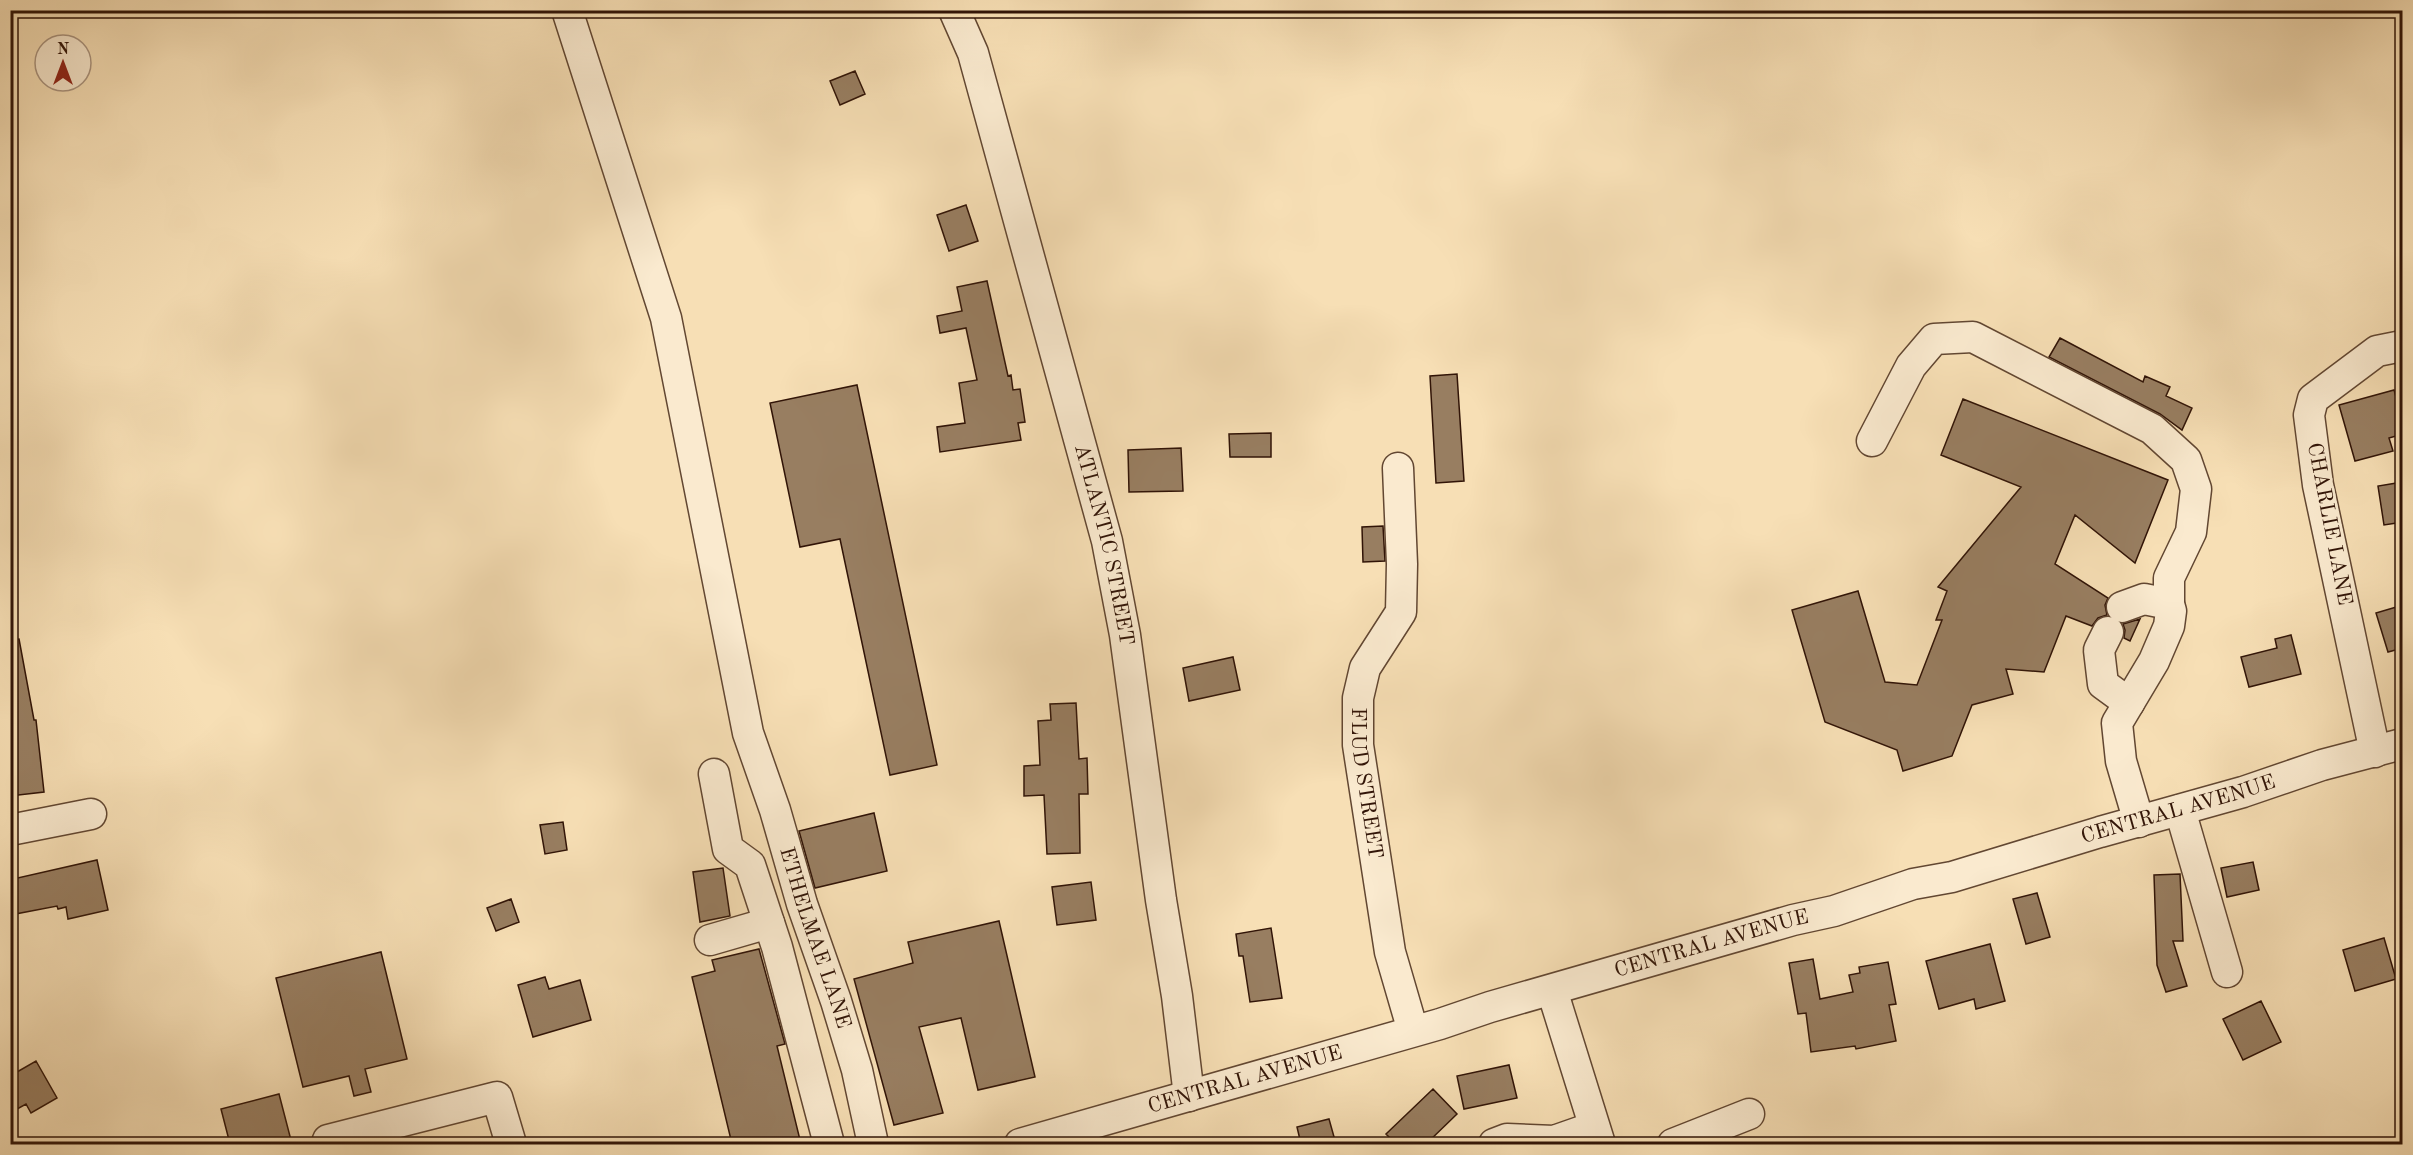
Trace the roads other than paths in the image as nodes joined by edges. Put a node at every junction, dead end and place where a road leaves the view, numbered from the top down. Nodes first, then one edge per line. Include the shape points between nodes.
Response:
1 (567, 10) edge
2 (954, 10) edge
3 (2403, 346) edge
4 (1872, 441) dead end
5 (1398, 468) dead end
6 (2169, 604) junction
7 (2129, 703) junction
8 (2389, 748) edge
9 (714, 774) dead end
10 (2180, 810) junction
11 (91, 814) dead end
12 (2139, 822) junction
13 (10, 830) edge
14 (769, 923) junction
15 (710, 940) dead end
16 (2227, 972) dead end
17 (1552, 990) junction
18 (1413, 1031) junction
19 (1189, 1096) junction
20 (1749, 1114) dead end
21 (1597, 1136) edge
22 (329, 1144) edge
23 (511, 1144) edge
24 (829, 1144) edge
25 (873, 1144) edge
26 (1020, 1144) edge
27 (1494, 1144) edge
28 (1673, 1144) edge

1 - 25 street, ETHELMAE LANE via 666,318 748,733 857,1070
2 - 19 street, ATLANTIC STREET via 973,53 1107,542 1125,635
3 - 8 street, CHARLIE LANE via 2377,351 2313,399 2309,415 2318,485
4 - 6 street via 1911,366 1934,339 1973,337 2152,429 2186,460 2196,489 2192,532 2169,578
5 - 18 street, FLUD STREET via 1401,612 1365,668 1358,698 1358,745 1390,952
6 - 7 street via 2169,626
6 - 7 street via 2144,599 2115,620 2099,650 2103,684
7 - 12 street via 2117,723 2121,761
8 - 10 street, CENTRAL AVENUE
9 - 14 street via 728,849 750,865
10 - 12 street, CENTRAL AVENUE
10 - 16 street
11 - 13 street
12 - 17 street, CENTRAL AVENUE
14 - 15 street
14 - 24 street
17 - 18 street, CENTRAL AVENUE
17 - 21 street
18 - 19 street, CENTRAL AVENUE
19 - 26 street, CENTRAL AVENUE
20 - 28 street
21 - 27 street
22 - 23 street via 328,1140 497,1097

